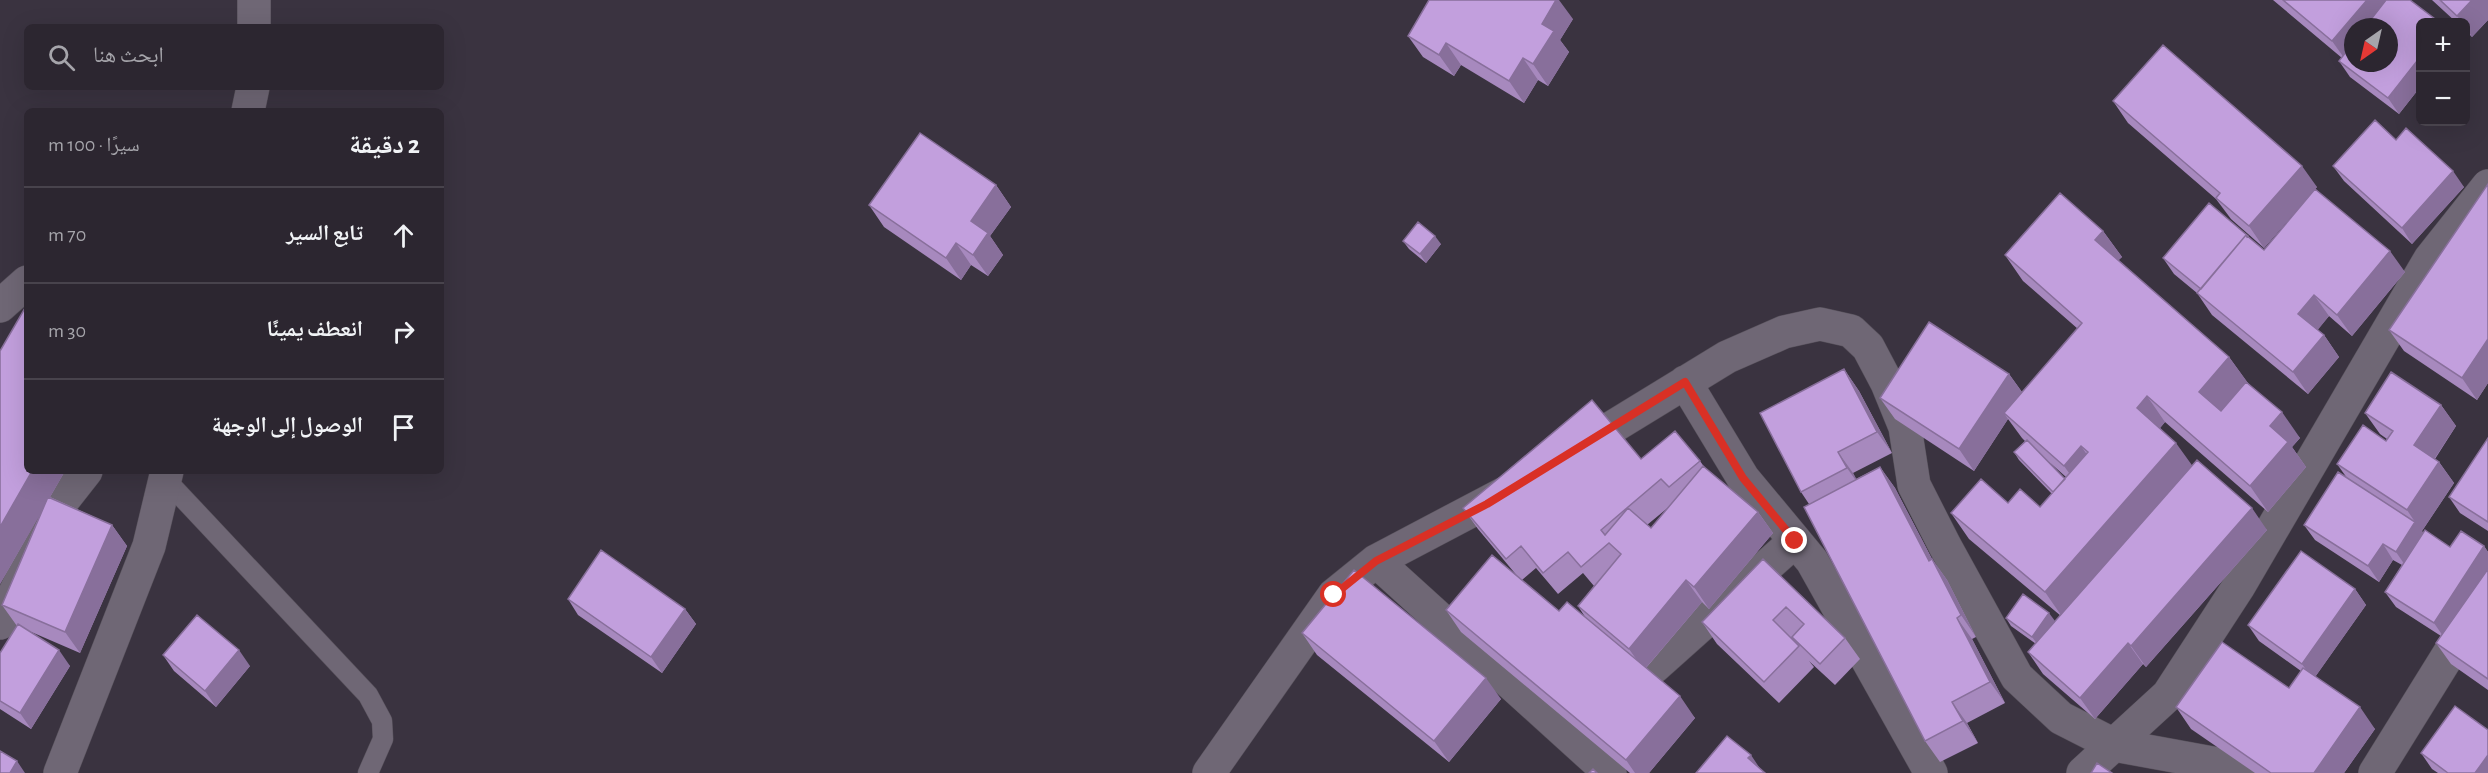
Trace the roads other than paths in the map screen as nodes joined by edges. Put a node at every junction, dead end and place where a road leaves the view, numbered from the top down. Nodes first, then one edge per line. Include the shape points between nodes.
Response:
1 (254, 0) edge
2 (254, 24) edge
3 (252, 90) edge
4 (249, 108) edge
5 (2488, 186) edge
6 (24, 285) edge
7 (0, 306) edge
8 (1685, 382) junction
9 (84, 474) edge
10 (166, 475) edge
11 (1795, 541) junction
12 (1376, 561) junction
13 (2488, 591) edge
14 (0, 623) edge
15 (1653, 667) dead end
16 (2114, 745) junction
17 (60, 773) edge
18 (368, 773) edge
19 (1209, 773) edge
20 (1610, 773) edge
21 (1931, 773) edge
22 (2084, 773) edge
23 (2267, 773) edge
24 (2375, 773) edge

1 - 2 street
3 - 4 street
5 - 16 street via 2430,259 2245,576 2168,695
6 - 7 street
8 - 11 street via 1743,478
8 - 12 street via 1487,504
8 - 16 street via 1726,357 1784,332 1820,324 1851,331 1868,347 1887,383 1905,427 1914,485 2017,677 2061,718
9 - 14 street via 57,508
10 - 17 street via 149,546
10 - 18 lane via 368,695 382,721 383,739
11 - 15 street
11 - 21 street via 1812,561
12 - 19 street via 1334,595
12 - 20 street
13 - 24 street
16 - 22 street
16 - 23 street

